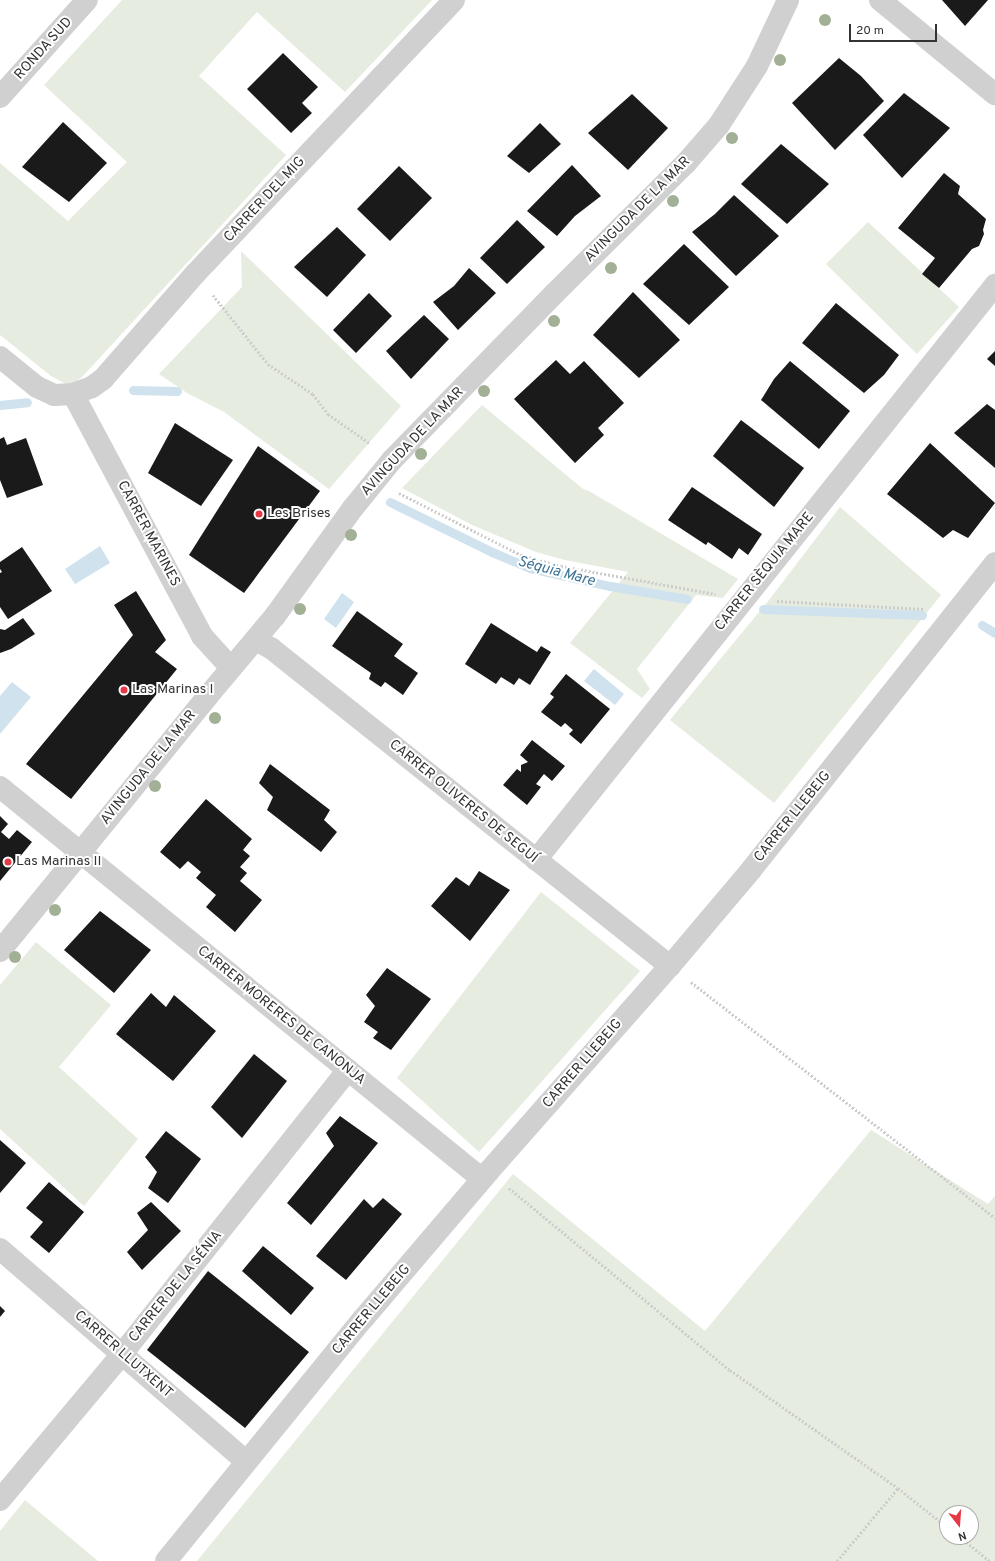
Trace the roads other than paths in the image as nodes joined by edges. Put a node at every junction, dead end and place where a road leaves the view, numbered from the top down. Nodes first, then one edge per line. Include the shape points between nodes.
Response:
1 (87, 0) edge
2 (454, 0) edge
3 (788, 0) edge
4 (880, 0) edge
5 (995, 94) edge
6 (0, 97) edge
7 (995, 285) edge
8 (0, 357) edge
9 (73, 394) junction
10 (995, 563) edge
11 (256, 640) junction
12 (231, 668) junction
13 (0, 787) edge
14 (80, 853) junction
15 (536, 860) junction
16 (0, 951) edge
17 (670, 966) junction
18 (348, 1070) junction
19 (485, 1175) junction
20 (0, 1250) edge
21 (122, 1354) junction
22 (246, 1461) junction
23 (0, 1500) edge
24 (166, 1561) edge

1 - 6 street, RONDA SUD
2 - 9 street, CARRER DEL MIG via 195,274 103,379 92,387
3 - 11 street, AVINGUDA DE LA MAR via 757,66 719,125 686,163 392,460 353,508
4 - 5 street
7 - 15 street, CARRER SÈQUIA MARE
8 - 9 street, CARRER DEL MIG via 46,392 54,395
9 - 12 street, CARRER MARINES via 202,636
10 - 17 street, CARRER LLEBEIG via 751,870
11 - 12 street, AVINGUDA DE LA MAR
11 - 15 street, CARRER OLIVERES DE SEGUÍ via 272,649
12 - 14 street, AVINGUDA DE LA MAR
13 - 14 street, CARRER MORERES DE CANONJA
14 - 16 street, AVINGUDA DE LA MAR
14 - 18 street, CARRER MORERES DE CANONJA
15 - 17 street, CARRER OLIVERES DE SEGUÍ
17 - 19 street, CARRER LLEBEIG
18 - 19 street, CARRER MORERES DE CANONJA
18 - 21 street, CARRER DE LA SÉNIA
19 - 22 street, CARRER LLEBEIG
20 - 21 street, CARRER LLUTXENT
21 - 22 street, CARRER LLUTXENT
21 - 23 street, CARRER DE LA SÉNIA
22 - 24 street, CARRER LLEBEIG

